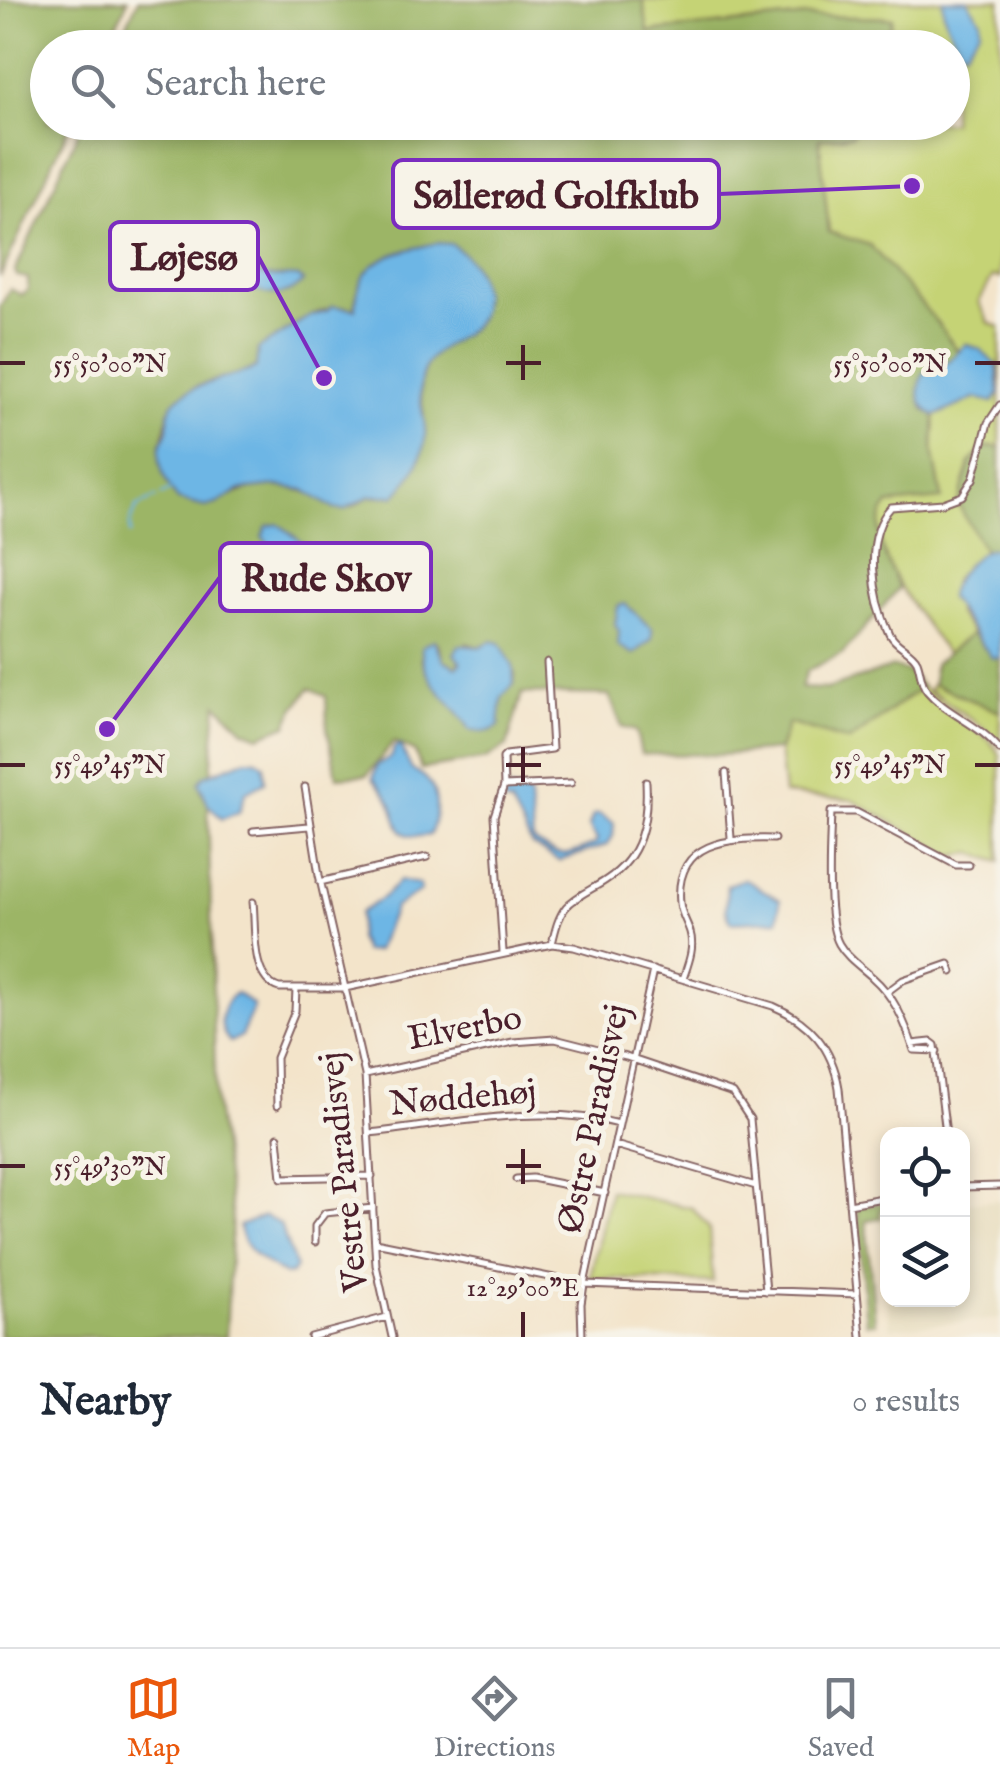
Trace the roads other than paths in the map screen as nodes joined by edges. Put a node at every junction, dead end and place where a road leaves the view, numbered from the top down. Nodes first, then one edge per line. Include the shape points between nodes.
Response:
1 (1000, 405) edge
2 (546, 662) dead end
3 (1000, 750) edge
4 (726, 773) dead end
5 (646, 782) dead end
6 (571, 783) dead end
7 (504, 786) junction
8 (305, 787) dead end
9 (309, 826) junction
10 (253, 831) dead end
11 (731, 838) junction
12 (774, 839) dead end
13 (426, 857) dead end
14 (969, 865) dead end
15 (320, 882) junction
16 (253, 902) dead end
17 (552, 944) junction
18 (503, 952) junction
19 (653, 970) junction
20 (952, 972) dead end
21 (683, 979) junction
22 (345, 988) junction
23 (296, 989) junction
24 (887, 992) junction
25 (634, 1060) junction
26 (364, 1075) junction
27 (277, 1106) dead end
28 (620, 1124) junction
29 (945, 1127) edge
30 (369, 1133) junction
31 (278, 1138) dead end
32 (615, 1145) junction
33 (372, 1176) junction
34 (516, 1179) dead end
35 (970, 1186) edge
36 (1000, 1186) edge
37 (757, 1187) junction
38 (605, 1193) junction
39 (880, 1198) edge
40 (849, 1204) junction
41 (373, 1208) junction
42 (315, 1242) dead end
43 (375, 1242) junction
44 (584, 1284) junction
45 (766, 1291) junction
46 (857, 1294) junction
47 (387, 1316) junction
48 (311, 1337) edge
49 (392, 1337) edge
50 (582, 1337) edge
51 (861, 1337) edge

1 - 3 street via 962,496 891,507 874,538 892,639 914,657 927,691
2 - 7 street via 552,749 506,755
4 - 11 street
5 - 17 street via 646,822 634,852 568,905
6 - 7 street
7 - 18 street via 494,816
8 - 9 street, Vestre Paradisvej
9 - 10 street
9 - 15 street, Vestre Paradisvej
11 - 12 street
11 - 21 street via 699,852 684,874 679,899 692,944
13 - 15 street
14 - 24 street via 956,865 856,812 831,812 834,934 850,959
15 - 22 street, Vestre Paradisvej
16 - 23 street via 261,974 271,986
17 - 18 street
17 - 19 street
18 - 22 street
19 - 21 street
19 - 25 street, Østre Paradisvej
20 - 24 street via 949,964
21 - 40 street via 789,1013 825,1046 840,1088
22 - 23 street
22 - 26 street, Vestre Paradisvej
23 - 27 street via 295,1011 276,1058
24 - 29 street via 918,1052 937,1051
25 - 26 street, Elverbo via 538,1039
25 - 28 street, Østre Paradisvej
25 - 37 street, Elverbo via 721,1087 740,1100 750,1119
26 - 30 street, Vestre Paradisvej
28 - 30 street, Nøddehøj via 530,1115
28 - 32 street, Østre Paradisvej
30 - 33 street, Vestre Paradisvej
31 - 33 street via 282,1178
32 - 37 street
32 - 38 street, Østre Paradisvej
33 - 41 street, Vestre Paradisvej
34 - 38 street
35 - 36 street
37 - 45 street
38 - 44 street, Østre Paradisvej
39 - 40 street
40 - 46 street
41 - 42 street via 325,1213 314,1226
41 - 43 street, Vestre Paradisvej
43 - 44 street
43 - 47 street, Vestre Paradisvej
44 - 45 street
44 - 50 street, Østre Paradisvej
45 - 46 street
46 - 51 street
47 - 48 street
47 - 49 street, Vestre Paradisvej

